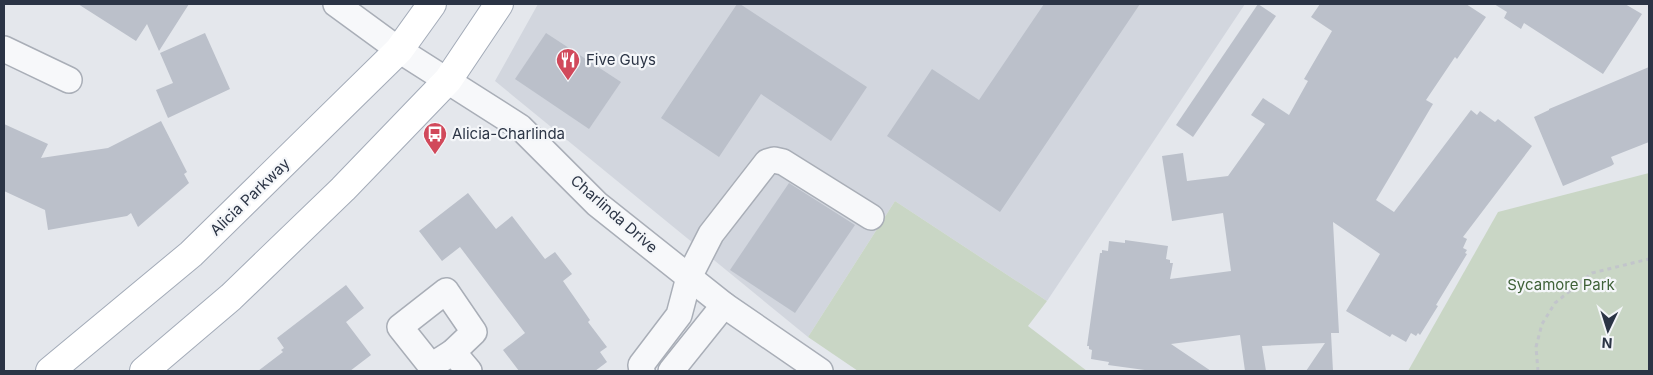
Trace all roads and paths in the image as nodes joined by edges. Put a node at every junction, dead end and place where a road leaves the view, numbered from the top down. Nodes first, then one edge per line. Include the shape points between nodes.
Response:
1 (336, 4) edge
2 (432, 4) edge
3 (499, 4) edge
4 (4, 49) edge
5 (399, 50) junction
6 (69, 80) dead end
7 (448, 80) junction
8 (871, 217) dead end
9 (1649, 259) edge
10 (689, 277) junction
11 (724, 305) junction
12 (454, 352) dead end
13 (50, 371) edge
14 (144, 371) edge
15 (469, 371) edge
16 (642, 371) edge
17 (670, 371) edge
18 (820, 371) edge
19 (1538, 371) edge

1 - 5 street, Charlinda Drive
2 - 5 main road, Alicia Parkway
3 - 7 main road
4 - 6 street
5 - 7 street, Charlinda Drive
5 - 13 main road, Alicia Parkway via 191,254
7 - 10 street, Charlinda Drive via 520,127 597,204
7 - 14 main road via 231,298
8 - 10 street via 783,162 767,162 712,234
9 - 19 path via 1592,273 1555,303 1542,324 1536,347
10 - 11 street, Charlinda Drive
10 - 16 street via 679,315 641,365
11 - 17 street
11 - 18 street, Charlinda Drive
12 - 15 street

